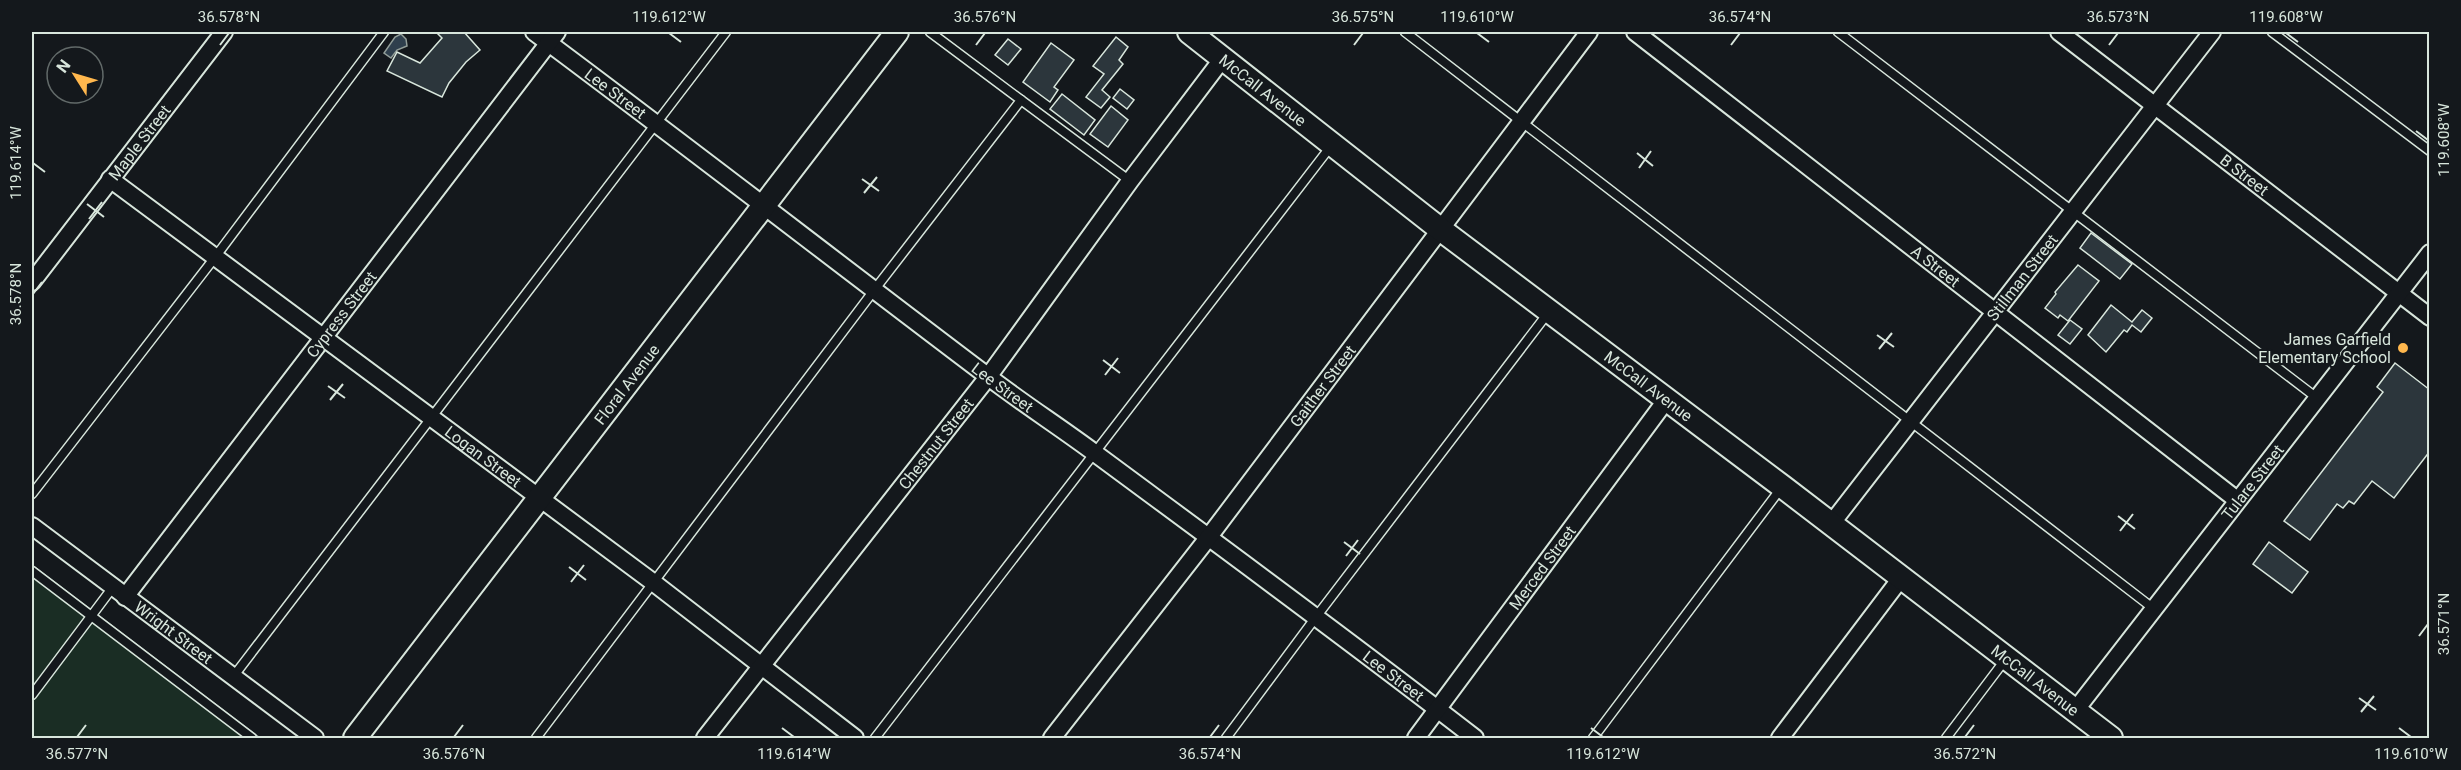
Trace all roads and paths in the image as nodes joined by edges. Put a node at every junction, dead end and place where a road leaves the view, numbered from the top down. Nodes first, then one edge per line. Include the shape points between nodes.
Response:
1 (224, 32) edge
2 (384, 32) edge
3 (534, 32) edge
4 (726, 32) edge
5 (897, 32) edge
6 (930, 32) edge
7 (1189, 32) edge
8 (1405, 32) edge
9 (1589, 32) edge
10 (1635, 32) edge
11 (1838, 32) edge
12 (2059, 32) edge
13 (2212, 32) edge
14 (2272, 32) edge
15 (553, 37) edge
16 (1223, 58) junction
17 (1021, 100) junction
18 (2154, 105) junction
19 (1522, 120) junction
20 (656, 123) junction
21 (1333, 143) junction
22 (2430, 151) edge
23 (110, 179) junction
24 (1130, 181) junction
25 (763, 207) junction
26 (2074, 210) junction
27 (1440, 229) junction
28 (2430, 253) edge
29 (216, 256) junction
30 (32, 282) edge
31 (875, 289) junction
32 (2398, 293) junction
33 (1550, 310) junction
34 (1995, 313) junction
35 (2430, 317) edge
36 (323, 338) junction
37 (988, 377) junction
38 (2317, 398) junction
39 (1667, 399) junction
40 (431, 419) junction
41 (1911, 421) junction
42 (1094, 452) junction
43 (1783, 487) junction
44 (32, 494) edge
45 (540, 500) junction
46 (2238, 500) junction
47 (1831, 524) junction
48 (32, 526) edge
49 (1208, 538) junction
50 (32, 571) edge
51 (1901, 578) junction
52 (654, 583) junction
53 (119, 592) junction
54 (2154, 609) junction
55 (91, 616) junction
56 (1316, 617) junction
57 (2007, 658) junction
58 (760, 667) junction
59 (233, 677) junction
60 (32, 694) edge
61 (1438, 710) junction
62 (2074, 712) junction
63 (252, 738) edge
64 (315, 738) edge
65 (355, 738) edge
66 (536, 738) edge
67 (705, 738) edge
68 (855, 738) edge
69 (875, 738) edge
70 (1052, 738) edge
71 (1226, 738) edge
72 (1416, 738) edge
73 (1474, 738) edge
74 (1593, 738) edge
75 (1780, 738) edge
76 (1946, 738) edge
77 (2110, 738) edge

1 - 23 street, Maple Street
2 - 29 lane
3 - 15 street, Lee Street
4 - 20 lane
5 - 25 main road, Floral Avenue
6 - 17 lane
7 - 16 main road, McCall Avenue
8 - 19 lane
9 - 19 street, Gaither Street
10 - 34 street, A Street
11 - 26 lane
12 - 18 street, B Street
13 - 18 street, Stillman Street
14 - 22 lane
15 - 20 street, Lee Street
15 - 36 street, Cypress Street
16 - 21 main road, McCall Avenue
16 - 24 street, Chestnut Street
17 - 24 lane
17 - 31 lane
18 - 26 street, Stillman Street
18 - 32 street, B Street
19 - 27 street, Gaither Street
19 - 41 lane
20 - 25 street, Lee Street
20 - 40 lane
21 - 27 main road, McCall Avenue
21 - 42 lane
23 - 29 street, Logan Street
23 - 30 street, Maple Street
24 - 37 street, Chestnut Street
25 - 31 street, Lee Street
25 - 45 main road, Floral Avenue
26 - 34 street, Stillman Street
26 - 38 lane
27 - 33 main road, McCall Avenue
27 - 49 street, Gaither Street
28 - 32 street, Tulare Street
29 - 36 street, Logan Street
29 - 44 lane
31 - 37 street, Lee Street
31 - 52 lane
32 - 35 street, B Street
32 - 38 street, Tulare Street
33 - 39 main road, McCall Avenue
33 - 56 lane
34 - 41 street, Stillman Street
34 - 46 street, A Street
36 - 40 street, Logan Street
36 - 53 street, Cypress Street
37 - 42 street, Lee Street
37 - 58 street, Chestnut Street
38 - 46 street, Tulare Street
39 - 43 main road, McCall Avenue
39 - 61 street, Merced Street
40 - 45 street, Logan Street
40 - 59 lane
41 - 47 street, Stillman Street
41 - 54 lane
42 - 49 street, Lee Street
42 - 69 lane
43 - 47 main road, McCall Avenue
43 - 74 lane
45 - 52 street, Logan Street
45 - 65 main road, Floral Avenue
46 - 54 street, Tulare Street
47 - 51 main road, McCall Avenue
48 - 53 street, Wright Street
49 - 56 street, Lee Street
49 - 70 street, Gaither Street
50 - 55 lane
51 - 57 main road, McCall Avenue
51 - 75 street
52 - 58 street, Logan Street
52 - 66 lane
53 - 55 lane
53 - 59 street, Wright Street
54 - 62 street, Tulare Street
55 - 60 lane
55 - 63 lane
56 - 61 street, Lee Street
56 - 71 lane
57 - 62 main road, McCall Avenue
57 - 76 lane
58 - 67 street, Chestnut Street
58 - 68 street, Logan Street
59 - 64 street, Wright Street
61 - 72 street, Merced Street
61 - 73 street, Lee Street
62 - 77 main road, McCall Avenue

